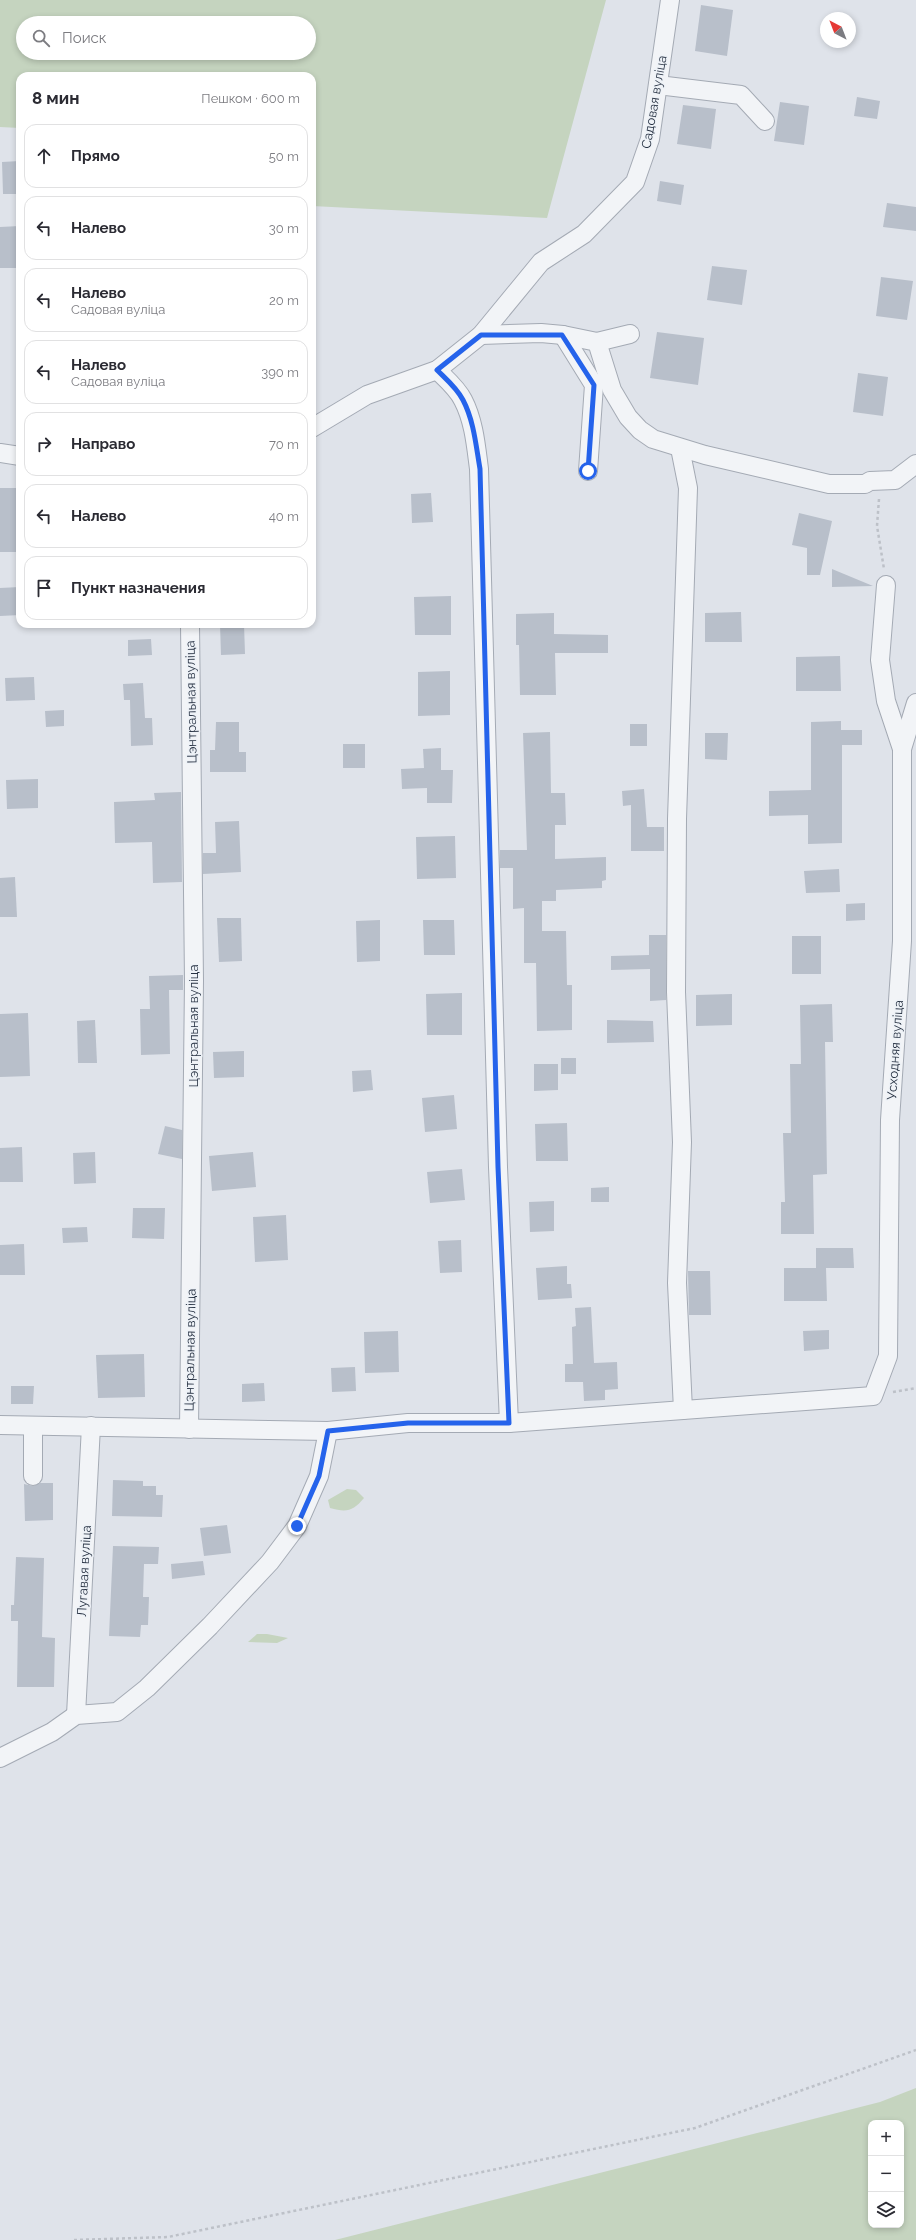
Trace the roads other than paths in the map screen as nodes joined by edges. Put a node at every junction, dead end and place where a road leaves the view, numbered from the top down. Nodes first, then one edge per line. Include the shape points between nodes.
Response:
1 (670, 0) edge
2 (658, 84) junction
3 (765, 121) dead end
4 (630, 334) dead end
5 (481, 335) junction
6 (562, 335) junction
7 (597, 342) junction
8 (437, 370) junction
9 (316, 426) edge
10 (680, 448) junction
11 (0, 453) edge
12 (16, 455) edge
13 (916, 464) edge
14 (588, 471) dead end
15 (886, 585) road end
16 (190, 628) edge
17 (916, 703) edge
18 (902, 749) junction
19 (683, 1410) junction
20 (509, 1423) junction
21 (0, 1425) edge
22 (90, 1426) junction
23 (33, 1427) junction
24 (189, 1428) junction
25 (328, 1431) junction
26 (33, 1476) dead end
27 (76, 1715) junction
28 (0, 1758) edge

1 - 2 street, Садовая вуліца
2 - 3 street via 741,95
2 - 5 street, Садовая вуліца via 650,139 636,182 584,234 541,262
4 - 7 street
5 - 6 street
5 - 8 street, Садовая вуліца
6 - 7 street
6 - 14 street via 594,385
7 - 10 street via 612,390 628,417 653,439
8 - 9 street, Садовая вуліца via 367,395
8 - 20 street via 463,400 474,433 480,469 498,1167
10 - 13 street via 828,484 865,484 870,481 895,480
10 - 19 street via 688,488 677,819 676,992 682,1142 677,1283
11 - 12 street
15 - 18 street via 880,660 886,701
16 - 24 street, Цэнтральная вуліца via 194,981
17 - 18 street, Усходняя вуліца
18 - 19 street, Усходняя вуліца via 902,941 890,1120 888,1356 873,1396
19 - 20 street
20 - 25 street via 408,1423
21 - 23 street
22 - 23 street
22 - 24 street
22 - 27 street, Лугавая вуліца
23 - 26 street
24 - 25 street
25 - 27 street via 319,1476 297,1526 270,1562 147,1688 117,1712
27 - 28 street via 52,1732

